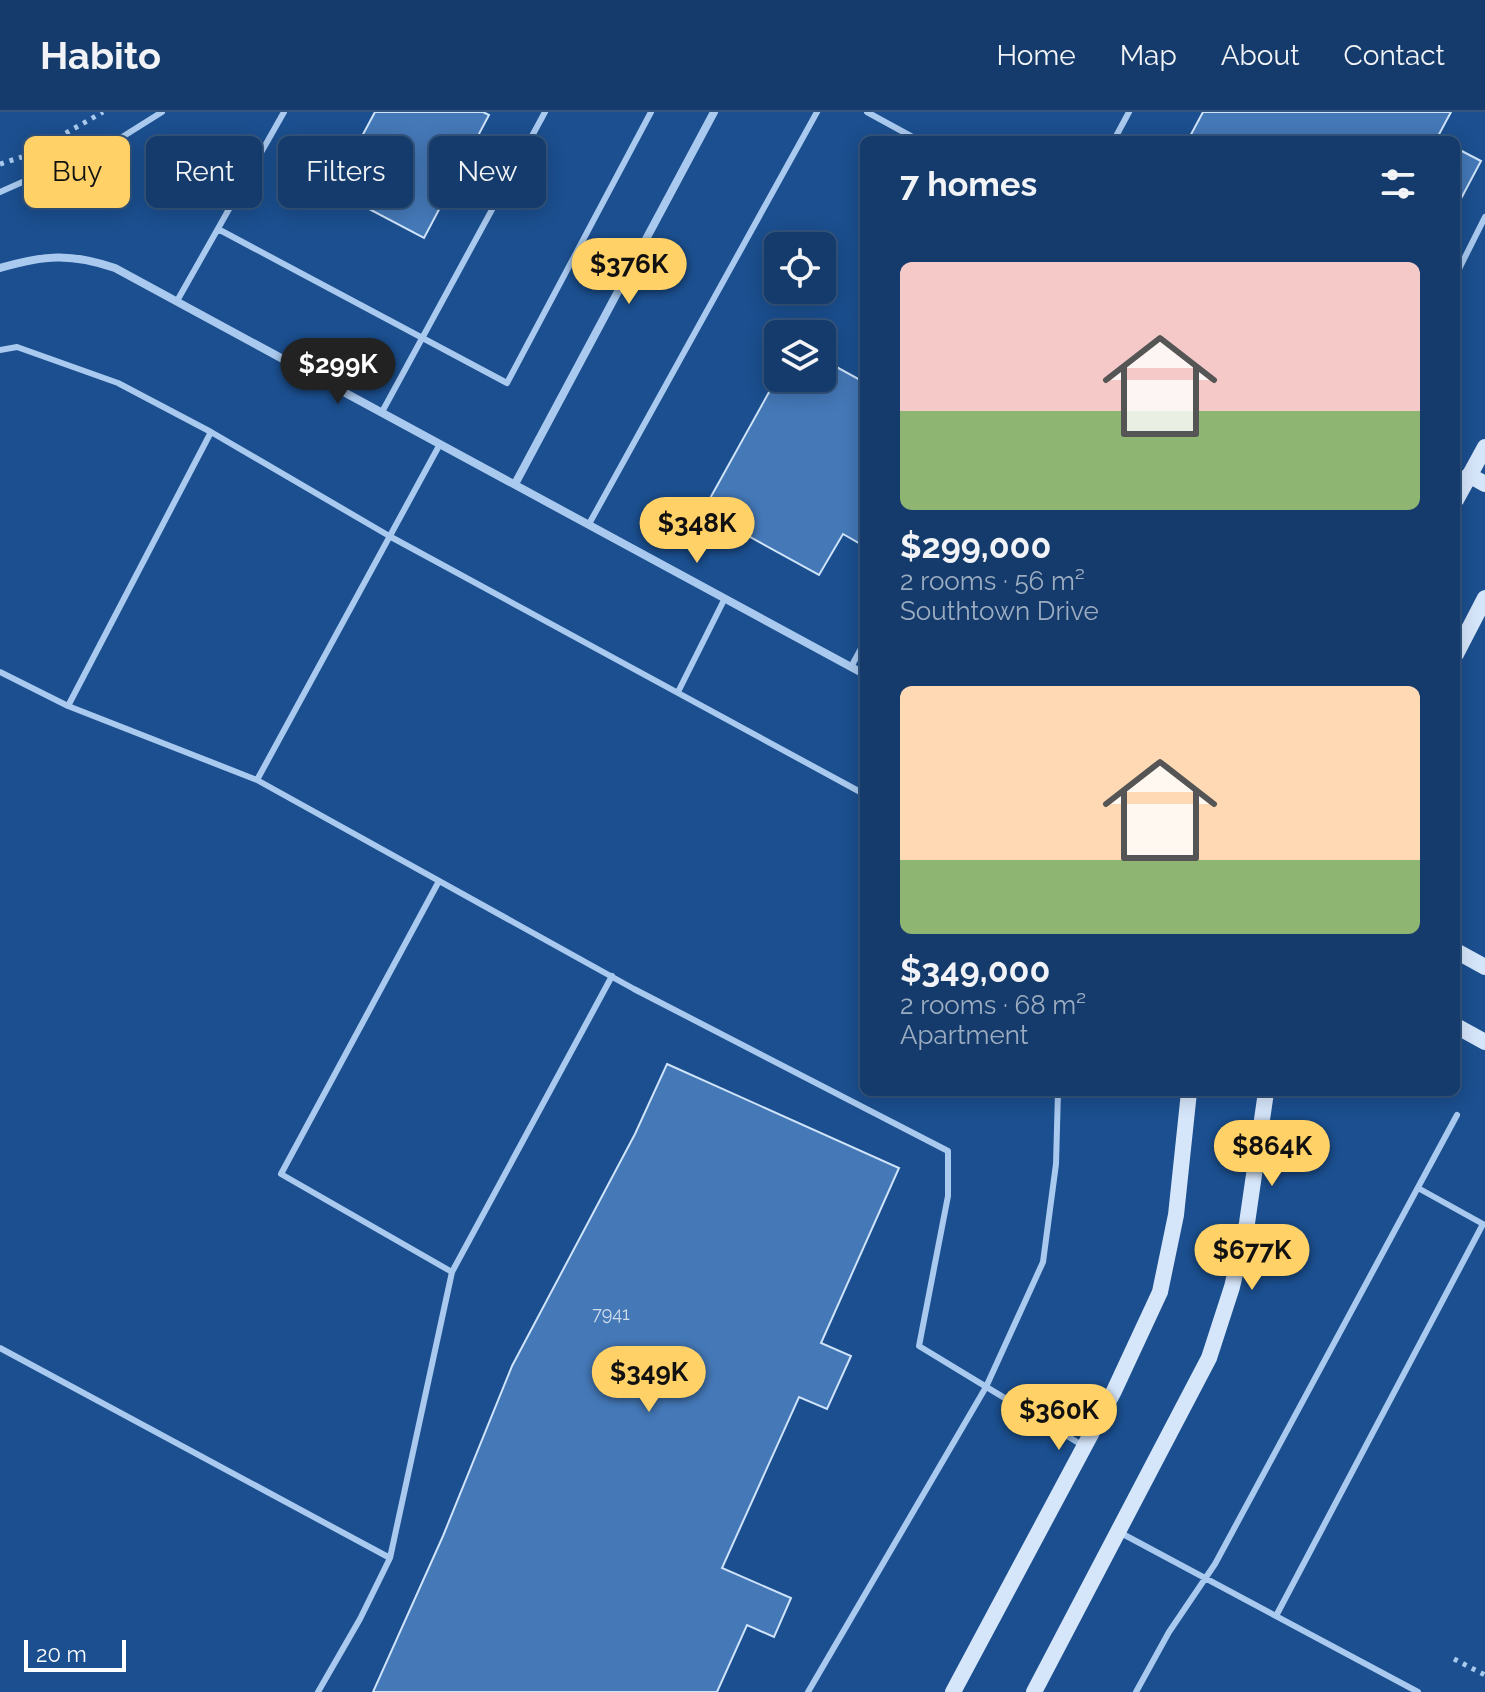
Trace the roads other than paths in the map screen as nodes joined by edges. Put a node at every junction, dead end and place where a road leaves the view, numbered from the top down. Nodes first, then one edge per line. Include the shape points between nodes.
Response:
1 (162, 112) edge
2 (284, 112) edge
3 (545, 112) edge
4 (651, 112) edge
5 (714, 112) edge
6 (817, 112) edge
7 (867, 112) edge
8 (1129, 112) edge
9 (911, 136) edge
10 (1116, 136) edge
11 (0, 192) edge
12 (1485, 217) edge
13 (218, 229) junction
14 (1460, 267) edge
15 (0, 268) edge
16 (177, 301) junction
17 (423, 338) junction
18 (0, 350) edge
19 (382, 412) junction
20 (211, 432) junction
21 (440, 444) junction
22 (1485, 447) edge
23 (1463, 472) edge
24 (515, 484) junction
25 (1485, 484) edge
26 (589, 524) junction
27 (391, 537) junction
28 (725, 598) junction
29 (1485, 598) edge
30 (1460, 646) edge
31 (860, 650) edge
32 (851, 667) junction
33 (0, 672) edge
34 (860, 672) edge
35 (678, 692) junction
36 (68, 706) junction
37 (257, 780) junction
38 (860, 792) edge
39 (439, 881) junction
40 (1460, 953) edge
41 (1485, 967) edge
42 (612, 976) junction
43 (1460, 1028) edge
44 (1485, 1042) edge
45 (1058, 1096) edge
46 (1189, 1096) edge
47 (1265, 1096) edge
48 (1457, 1115) dead end
49 (1418, 1188) junction
50 (452, 1272) junction
51 (0, 1348) edge
52 (986, 1387) junction
53 (1084, 1447) junction
54 (1119, 1532) junction
55 (390, 1558) junction
56 (1206, 1578) junction
57 (1276, 1616) junction
58 (318, 1692) edge
59 (808, 1692) edge
60 (953, 1692) edge
61 (1034, 1692) edge
62 (1136, 1692) edge
63 (1418, 1692) edge

1 - 11 lane via 119,139
2 - 13 lane
3 - 17 lane
4 - 17 lane via 507,383
5 - 24 street
6 - 26 lane
7 - 9 lane
8 - 10 lane
12 - 14 lane
13 - 16 lane
13 - 17 lane
15 - 16 street via 47,256 73,256 115,268
16 - 19 street
17 - 19 lane
18 - 20 lane via 17,347 118,383
19 - 21 street
20 - 27 lane
20 - 36 lane
21 - 24 street
21 - 27 lane
22 - 23 main road
23 - 25 main road
24 - 26 street
26 - 28 street
27 - 35 lane
27 - 37 lane
28 - 32 street
28 - 35 lane
29 - 30 main road
31 - 32 lane
32 - 34 street
33 - 36 lane
35 - 38 lane
36 - 37 lane
37 - 39 lane
39 - 42 lane
39 - 50 lane via 281,1174
40 - 41 main road
42 - 50 lane
42 - 52 lane via 948,1151 948,1196 919,1346
43 - 44 main road
45 - 52 lane via 1056,1164 1043,1262
46 - 53 main road via 1176,1215 1160,1292
47 - 54 main road via 1247,1223 1209,1358
48 - 49 lane
49 - 56 lane
49 - 57 lane via 1483,1224
50 - 55 lane
51 - 55 lane
52 - 53 lane
52 - 59 lane
53 - 60 main road
54 - 56 lane
54 - 61 main road
55 - 58 lane
56 - 57 lane
56 - 62 lane
57 - 63 lane

